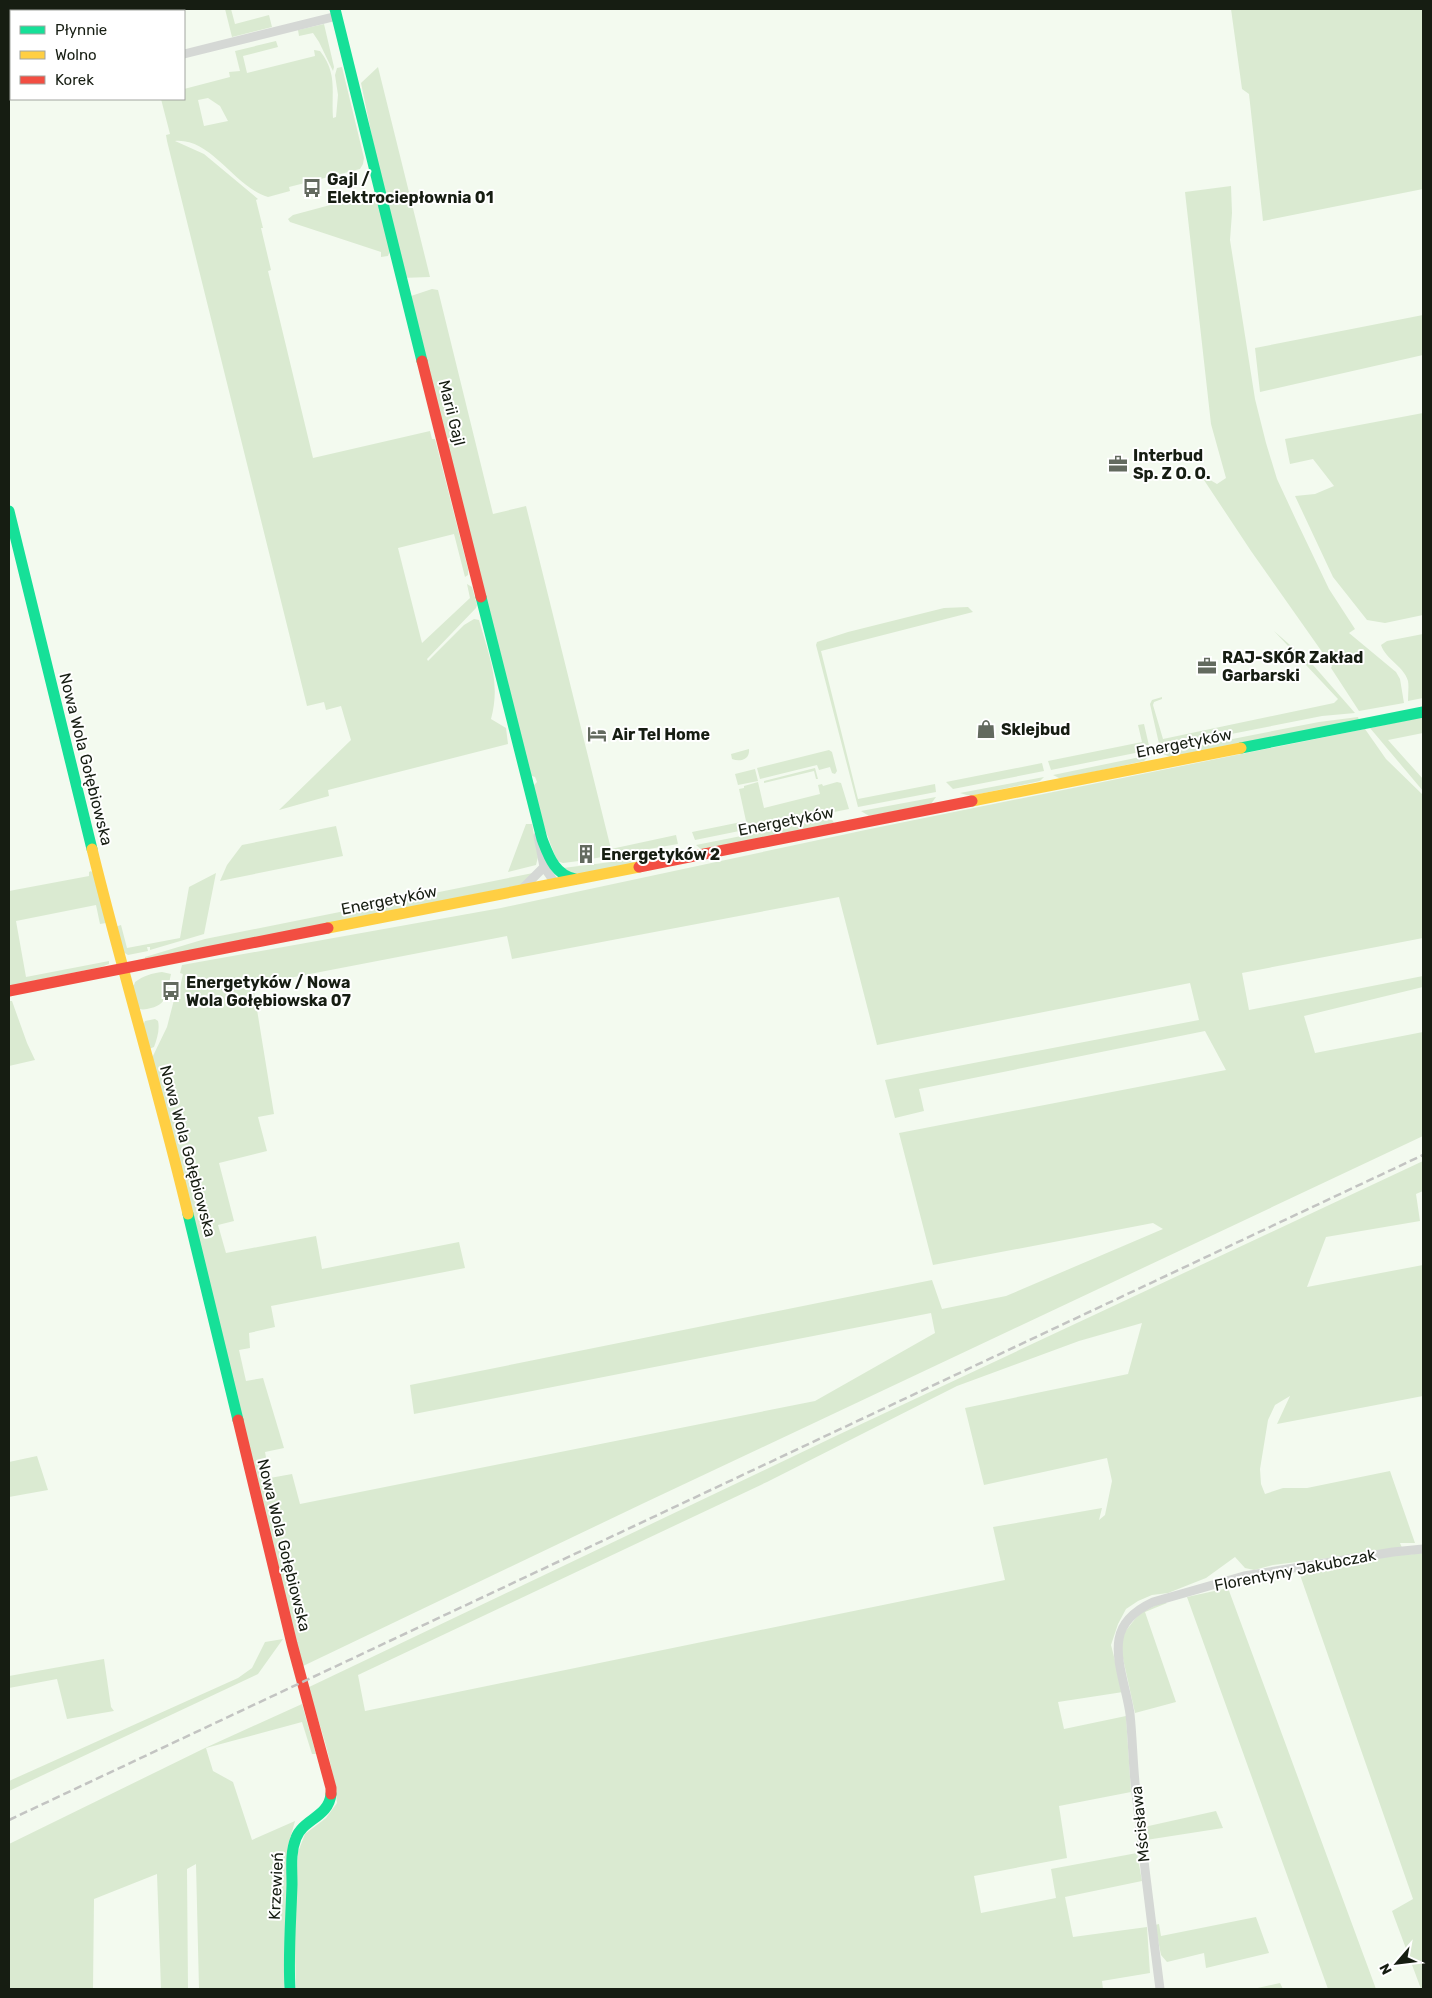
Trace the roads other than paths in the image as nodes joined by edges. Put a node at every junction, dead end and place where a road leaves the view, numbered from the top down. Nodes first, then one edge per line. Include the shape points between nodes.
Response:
1 (336, 12) edge
2 (185, 54) edge
3 (9, 511) edge
4 (1423, 712) edge
5 (549, 866) junction
6 (576, 879) junction
7 (555, 883) junction
8 (522, 890) junction
9 (122, 969) junction
10 (9, 991) edge
11 (1423, 1549) edge
12 (1118, 1660) joint
13 (331, 1800) joint
14 (290, 1989) edge
15 (1160, 1989) edge

1 - 2 street, Marii Gajl
1 - 5 street, Marii Gajl
3 - 9 street, Nowa Wola Gołębiowska
4 - 6 street, Energetyków
5 - 6 street
5 - 7 street, Marii Gajl via 557,872
5 - 8 street
6 - 7 street, Energetyków
7 - 8 street, Energetyków
8 - 9 street, Energetyków
9 - 10 street, Energetyków
9 - 13 street, Nowa Wola Gołębiowska via 168,1130 296,1661 331,1788
11 - 12 street, Florentyny Jakubczak via 1244,1576 1153,1602 1140,1608 1125,1623 1119,1638
12 - 15 street, Mścisława via 1130,1714 1136,1799
13 - 14 street, Krzewień via 326,1809 302,1828 294,1843

